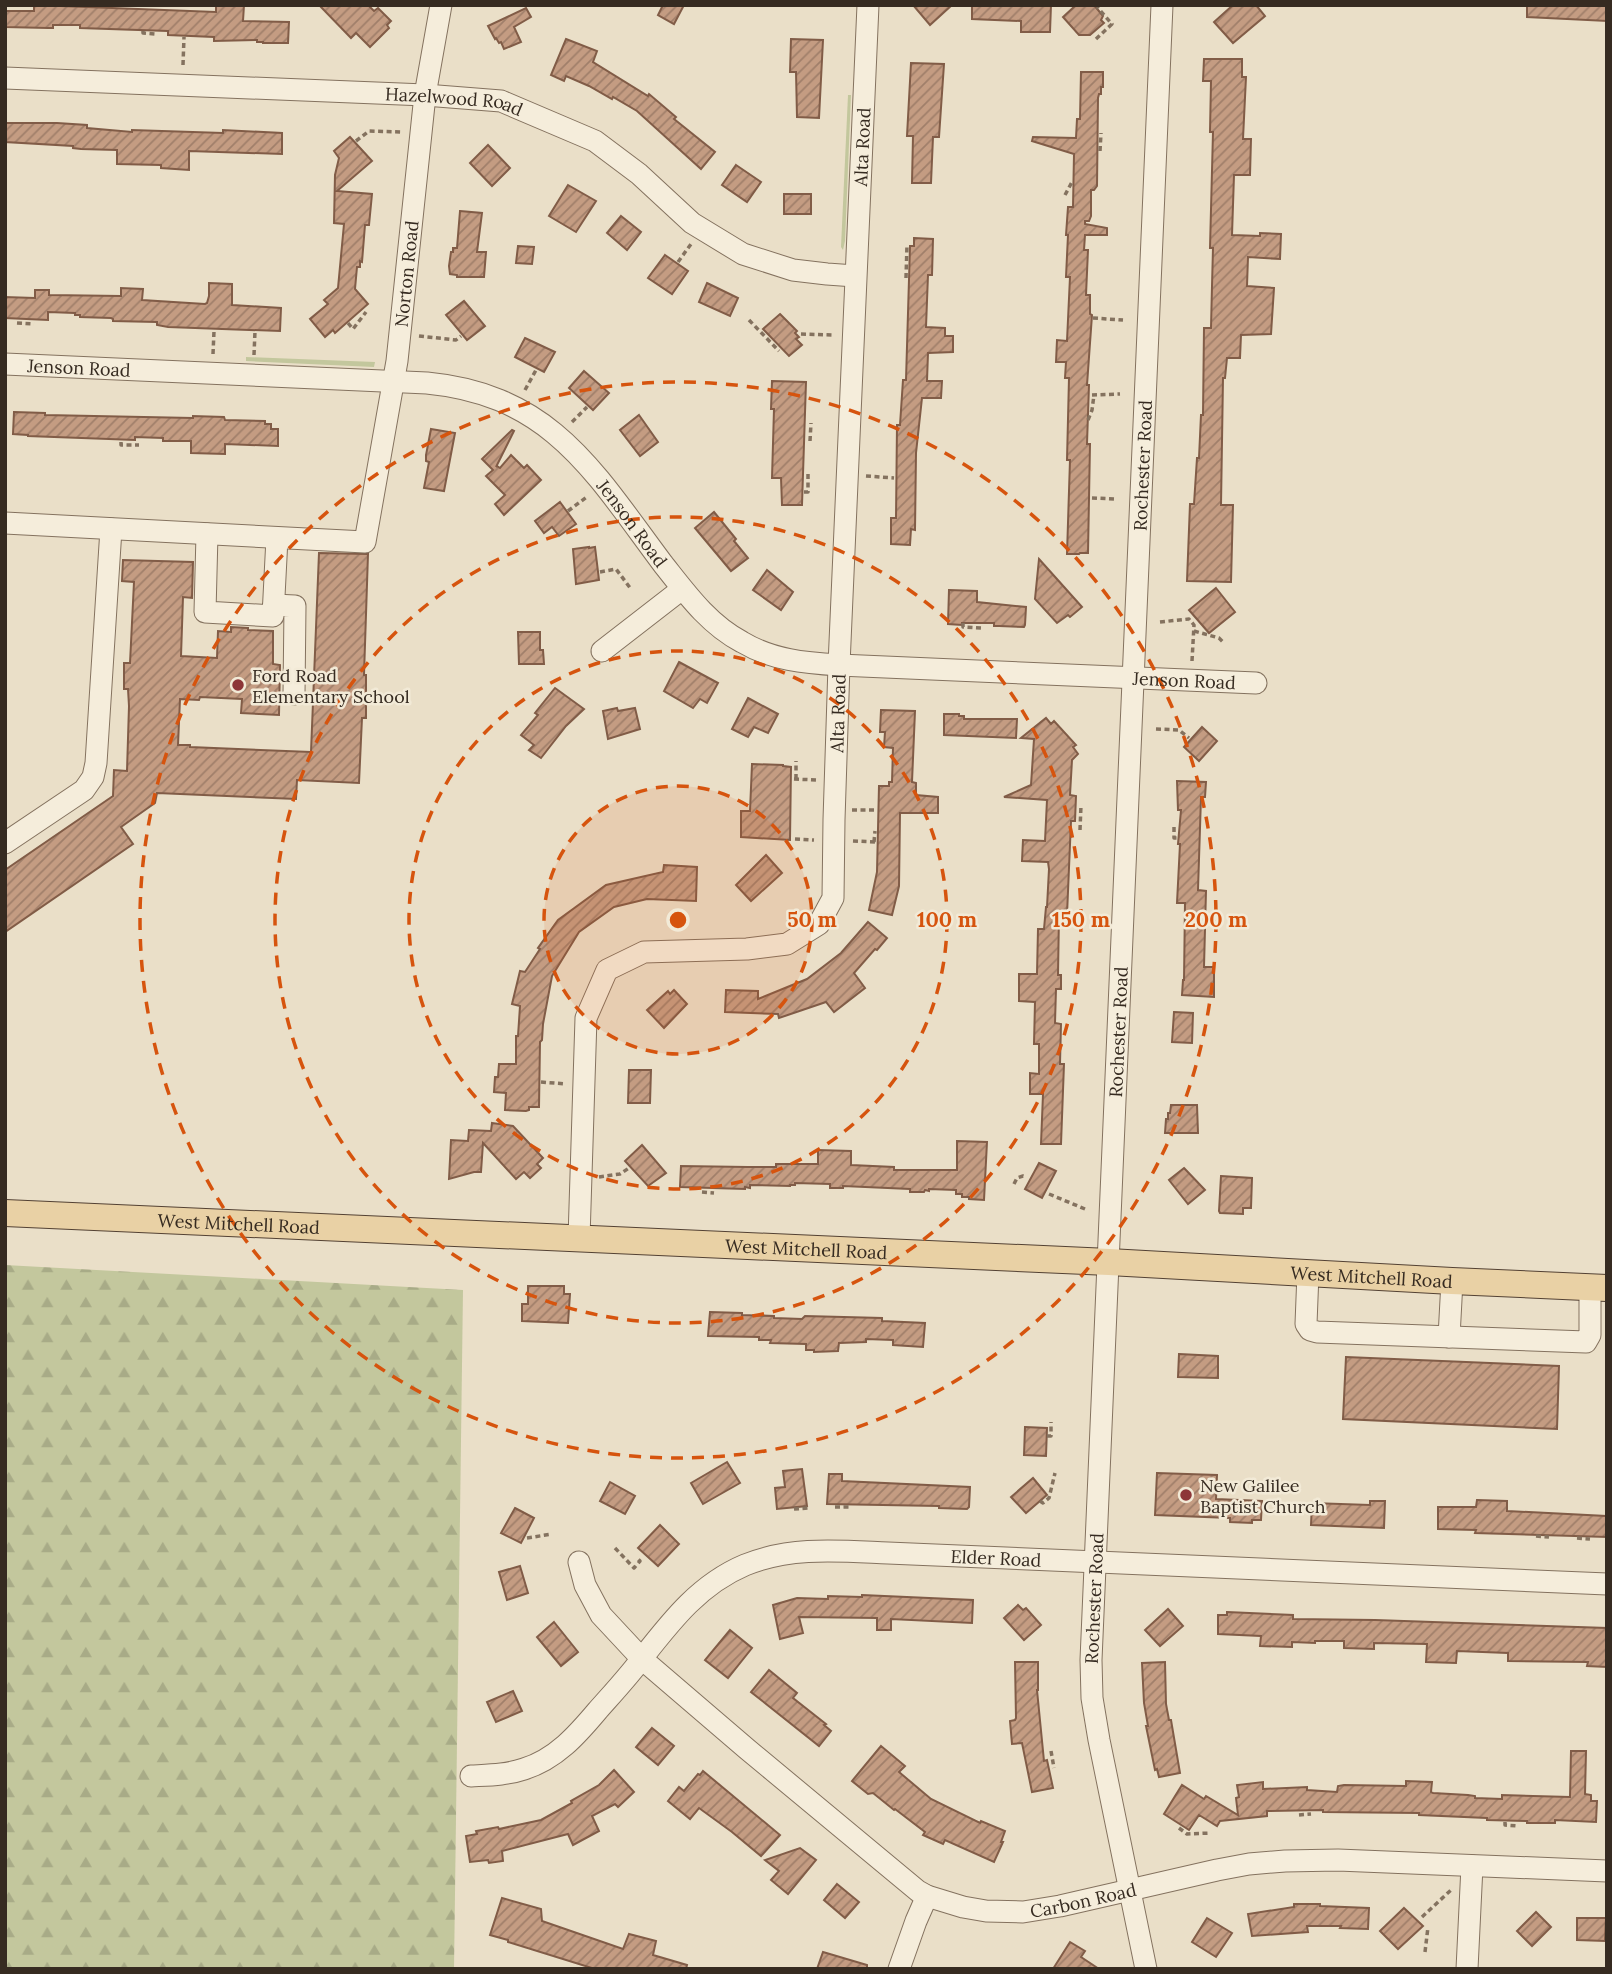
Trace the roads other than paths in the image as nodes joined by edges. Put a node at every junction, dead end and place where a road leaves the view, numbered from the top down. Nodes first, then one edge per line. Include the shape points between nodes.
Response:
1 (442, 5) edge
2 (869, 5) edge
3 (1162, 5) edge
4 (5, 78) edge
5 (425, 95) junction
6 (855, 276) junction
7 (5, 365) edge
8 (395, 380) junction
9 (5, 523) edge
10 (111, 529) junction
11 (207, 534) junction
12 (276, 537) junction
13 (682, 589) junction
14 (274, 606) junction
15 (602, 651) dead end
16 (839, 665) junction
17 (1133, 678) junction
18 (1256, 683) dead end
19 (294, 694) dead end
20 (5, 843) edge
21 (5, 1213) edge
22 (579, 1238) junction
23 (1109, 1262) junction
24 (1308, 1273) junction
25 (1452, 1281) junction
26 (1598, 1288) edge
27 (1449, 1337) junction
28 (1095, 1561) junction
29 (579, 1562) dead end
30 (1607, 1584) edge
31 (642, 1659) junction
32 (471, 1776) dead end
33 (1472, 1866) junction
34 (1607, 1871) edge
35 (1130, 1889) junction
36 (927, 1896) junction
37 (899, 1969) edge
38 (1146, 1969) edge
39 (1467, 1969) edge

1 - 5 street, Norton Road
2 - 6 street, Alta Road
3 - 17 street, Rochester Road
4 - 5 street, Hazelwood Road
5 - 6 street, Hazelwood Road via 501,101 595,141 692,222 743,254 793,270
5 - 8 street, Norton Road
6 - 16 street, Alta Road
7 - 8 street, Jenson Road
8 - 12 street, Norton Road via 365,542
8 - 13 street, Jenson Road via 468,388 537,419 579,456
9 - 10 street
10 - 11 street
10 - 20 street via 93,777 84,790
11 - 12 street
11 - 14 street via 205,612 274,616
12 - 14 street
13 - 15 street
13 - 16 street, Jenson Road via 707,617 753,648 787,660
14 - 19 street via 295,606
16 - 17 street, Jenson Road
16 - 22 street, Alta Road via 833,898 819,924 787,944 644,952 607,970 586,1018
17 - 18 street, Jenson Road
17 - 23 street, Rochester Road
21 - 22 main road, West Mitchell Road
22 - 23 main road, West Mitchell Road
23 - 24 main road, West Mitchell Road
23 - 28 street, Rochester Road
24 - 25 main road, West Mitchell Road
24 - 27 street via 1306,1324 1310,1329
25 - 26 main road, West Mitchell Road
25 - 27 street
26 - 27 street via 1586,1342
28 - 30 street, Elder Road
28 - 31 street, Elder Road via 859,1551 790,1553 744,1566 704,1589
28 - 35 street, Rochester Road via 1092,1698
29 - 31 street, Carbon Road via 601,1615
31 - 32 street, Elder Road via 554,1755 526,1769
31 - 36 street, Carbon Road
33 - 34 street, Carbon Road
33 - 35 street, Carbon Road via 1274,1861
33 - 39 street
35 - 36 street, Carbon Road via 1023,1912 986,1911
35 - 38 street, Rochester Road
36 - 37 street

